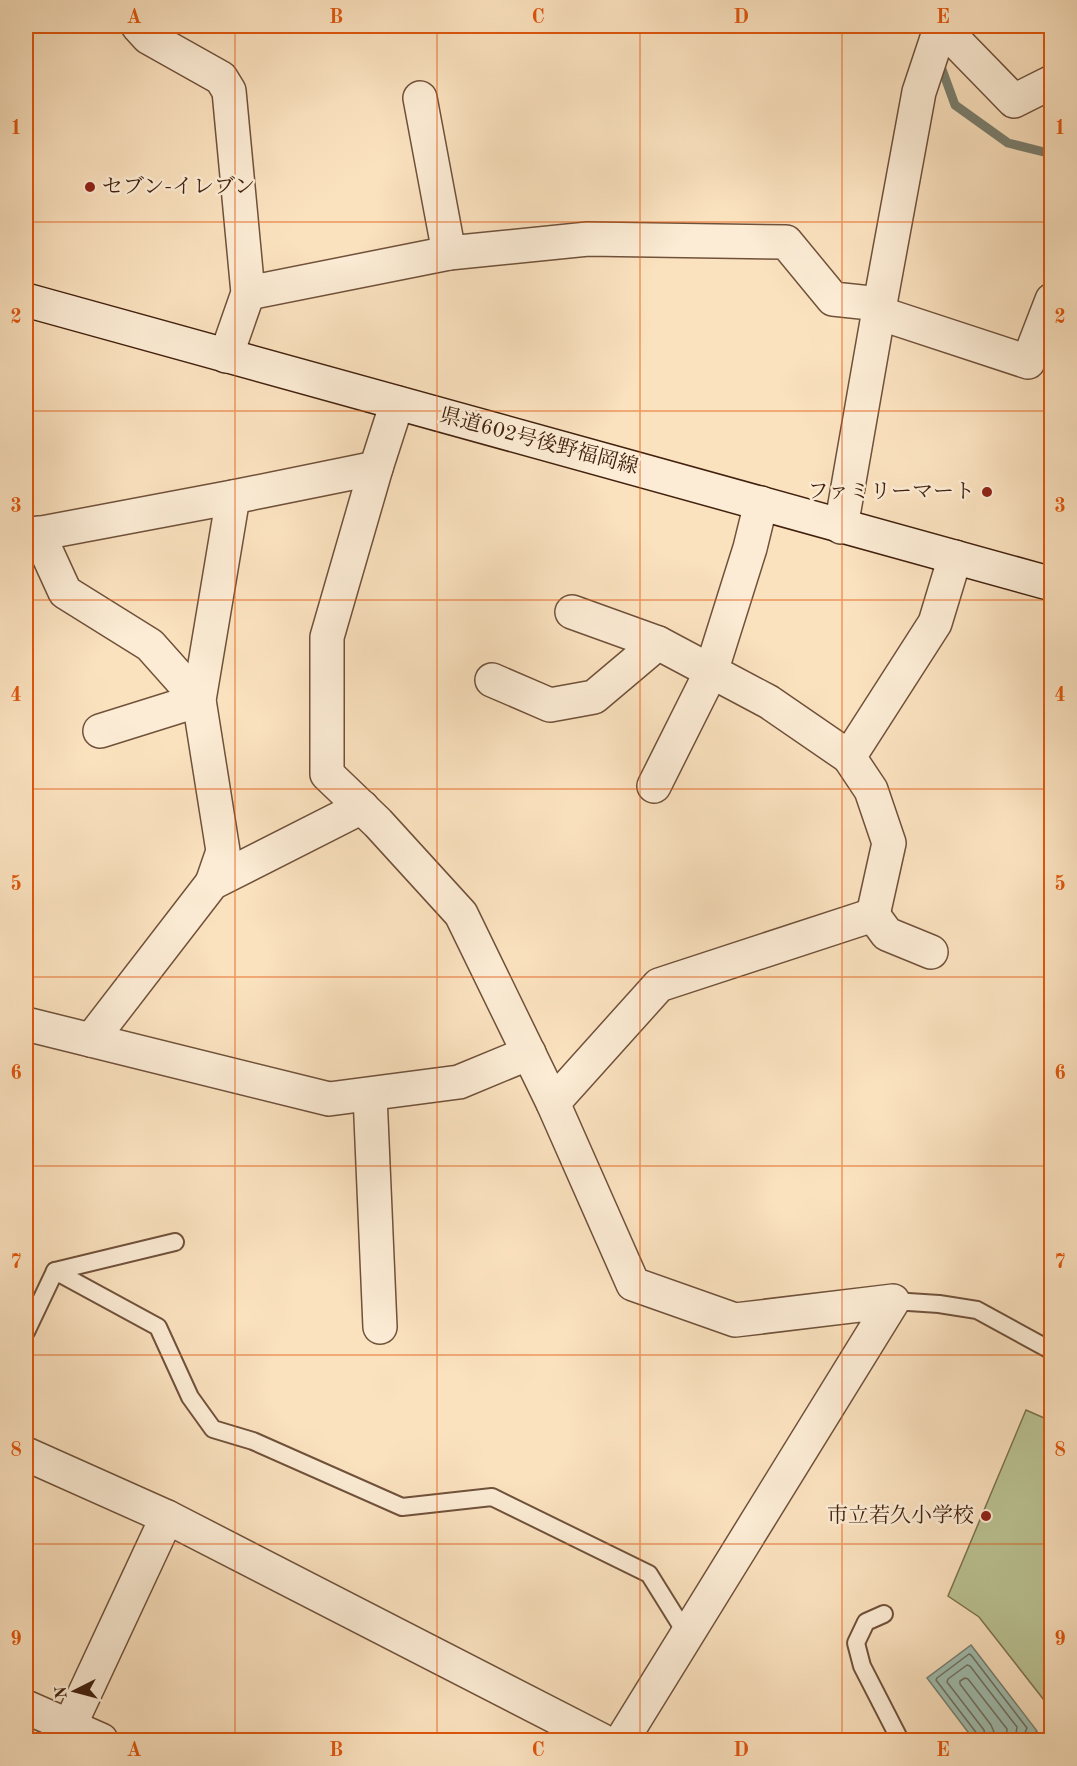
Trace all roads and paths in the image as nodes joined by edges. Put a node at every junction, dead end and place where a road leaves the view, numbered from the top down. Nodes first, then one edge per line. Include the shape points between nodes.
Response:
1 (138, 26) edge
2 (941, 26) edge
3 (1052, 82) edge
4 (420, 98) dead end
5 (449, 253) junction
6 (248, 293) junction
7 (26, 300) edge
8 (1052, 300) edge
9 (879, 309) junction
10 (226, 356) junction
11 (397, 403) junction
12 (376, 468) junction
13 (233, 497) junction
14 (760, 503) junction
15 (841, 527) junction
16 (32, 534) edge
17 (955, 557) junction
18 (1052, 584) edge
19 (572, 612) dead end
20 (658, 643) junction
21 (711, 672) junction
22 (492, 680) dead end
23 (199, 700) junction
24 (100, 731) dead end
25 (849, 757) junction
26 (654, 786) dead end
27 (362, 807) junction
28 (212, 883) junction
29 (873, 915) junction
30 (932, 952) dead end
31 (26, 1024) edge
32 (91, 1040) junction
33 (529, 1053) junction
34 (370, 1095) junction
35 (553, 1103) junction
36 (175, 1242) dead end
37 (55, 1271) junction
38 (893, 1301) junction
39 (380, 1327) dead end
40 (26, 1332) edge
41 (1052, 1352) edge
42 (26, 1454) edge
43 (167, 1517) junction
44 (884, 1614) dead end
45 (687, 1635) junction
46 (26, 1707) edge
47 (66, 1733) edge
48 (101, 1740) edge
49 (601, 1740) edge
50 (622, 1740) edge
51 (900, 1740) edge

1 - 6 street via 148,37 221,78 229,91
2 - 3 street via 1014,101
2 - 9 street via 919,92
4 - 5 street
5 - 6 street
5 - 9 street via 588,239 786,242 833,299
6 - 10 street
7 - 10 street, 県道602号後野福岡線
8 - 9 street via 1028,362
9 - 15 street
10 - 11 street, 県道602号後野福岡線
11 - 12 street
11 - 14 street, 県道602号後野福岡線
12 - 13 street
12 - 27 street via 327,637 327,774
13 - 16 street
13 - 23 street
14 - 15 street, 県道602号後野福岡線
14 - 21 street
15 - 17 street, 県道602号後野福岡線
16 - 23 street via 65,592 150,645
17 - 18 street, 県道602号後野福岡線
17 - 25 street via 935,623
19 - 20 street
20 - 21 street
20 - 22 street via 594,697 550,705
21 - 25 street via 769,702
21 - 26 street
23 - 24 street
23 - 28 street via 223,851
25 - 29 street via 871,790 889,843
27 - 28 street
27 - 33 street via 461,914
28 - 32 street
29 - 30 street via 887,934
29 - 35 street via 659,985
31 - 32 street
32 - 34 street via 329,1099
33 - 34 street via 459,1082
33 - 35 street
34 - 39 street
35 - 38 street via 633,1284 735,1320
36 - 37 lane
37 - 40 lane
37 - 45 lane via 158,1328 190,1397 213,1429 254,1441 402,1507 492,1497 649,1574
38 - 41 lane via 977,1310
38 - 45 street
42 - 43 street
43 - 47 street
43 - 49 street
44 - 51 lane via 866,1622 856,1643 862,1666
45 - 50 street
46 - 47 street
47 - 48 street

